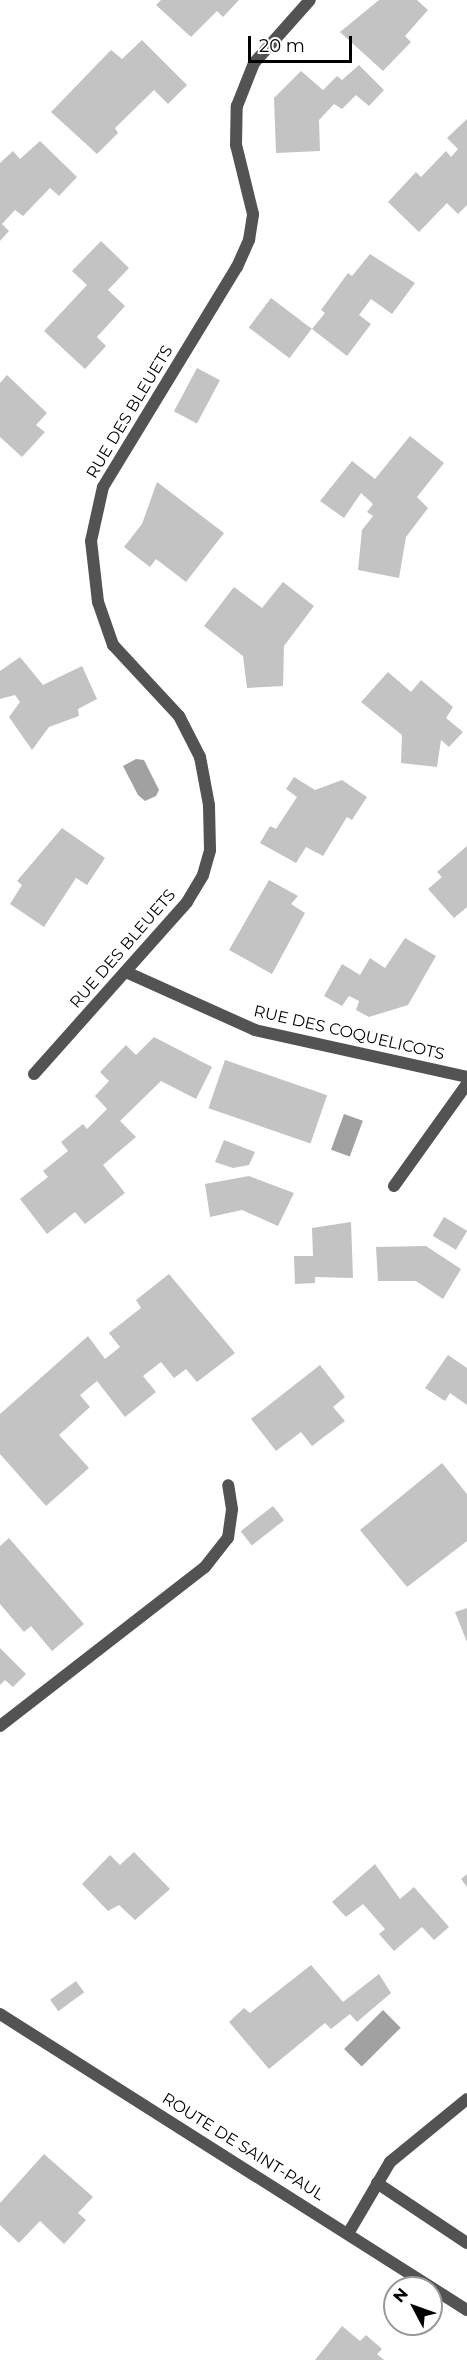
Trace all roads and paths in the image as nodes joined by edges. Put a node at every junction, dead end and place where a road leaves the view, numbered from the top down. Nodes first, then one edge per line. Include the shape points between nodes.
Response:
1 (310, 0) edge
2 (126, 972) junction
3 (34, 1074) dead end
4 (467, 1077) edge
5 (467, 1084) edge
6 (394, 1186) dead end
7 (228, 1485) dead end
8 (0, 1726) edge
9 (0, 2014) edge
10 (467, 2099) edge
11 (377, 2183) junction
12 (349, 2232) junction
13 (467, 2243) edge
14 (467, 2310) edge

1 - 2 street, RUE DES BLEUETS via 254,63 237,106 236,145 253,214 249,240 237,267 104,487 91,541 98,602 113,645 179,716 200,757 209,804 210,850 203,875 187,902
2 - 3 street, RUE DES BLEUETS
2 - 4 street, RUE DES COQUELICOTS via 255,1030
5 - 6 street
7 - 8 street via 232,1509 228,1538 205,1567
9 - 12 street, ROUTE DE SAINT-PAUL
10 - 11 street via 390,2162
11 - 12 street
11 - 13 street
12 - 14 street, ROUTE DE SAINT-PAUL

